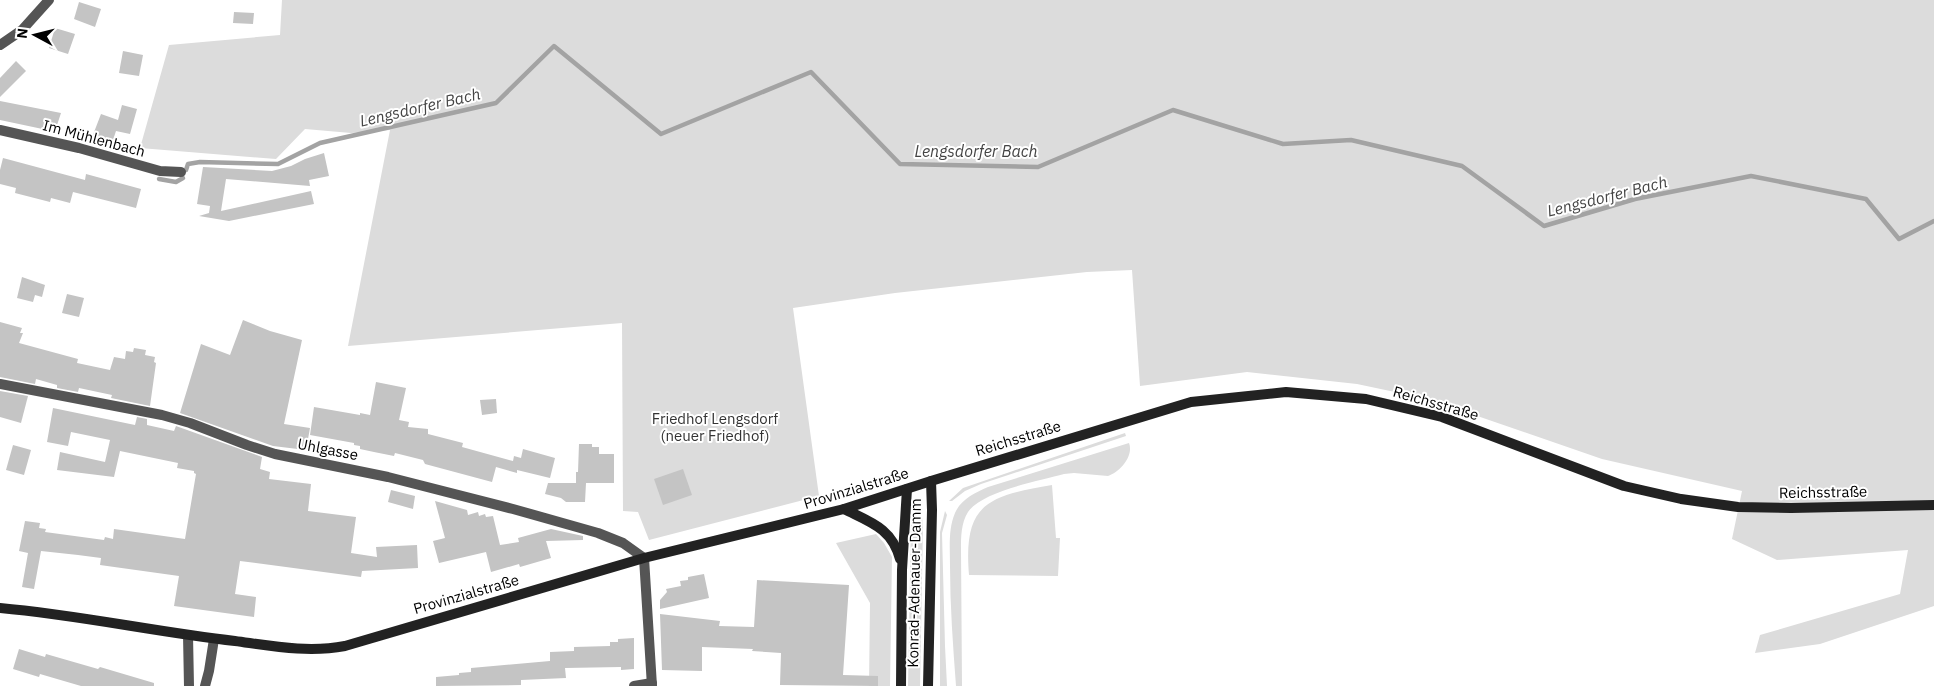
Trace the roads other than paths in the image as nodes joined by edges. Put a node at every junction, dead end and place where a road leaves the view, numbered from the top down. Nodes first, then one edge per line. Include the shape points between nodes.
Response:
1 (49, 0) edge
2 (0, 45) edge
3 (0, 130) edge
4 (180, 172) dead end
5 (0, 384) edge
6 (931, 480) junction
7 (907, 488) junction
8 (1934, 505) edge
9 (844, 509) junction
10 (644, 558) junction
11 (902, 570) junction
12 (0, 608) edge
13 (188, 635) junction
14 (214, 639) junction
15 (652, 684) edge
16 (189, 686) edge
17 (205, 686) edge
18 (634, 686) edge
19 (901, 686) edge
20 (928, 686) edge

1 - 2 street via 22,30
3 - 4 street, Im Mühlenbach via 160,171
5 - 10 street, Uhlgasse via 162,415 275,454 388,477 540,516 623,543
6 - 7 main road, Provinzialstraße
6 - 8 main road, Reichsstraße via 1191,402 1286,392 1366,399 1442,417 1624,486 1681,499 1738,507
6 - 20 main road, Konrad-Adenauer-Damm
7 - 9 main road, Provinzialstraße
7 - 11 main road, Konrad-Adenauer-Damm
9 - 10 main road, Provinzialstraße
9 - 11 main road via 880,527 889,536 896,546
10 - 14 main road, Provinzialstraße via 345,646 307,650
10 - 15 street
11 - 19 main road, Konrad-Adenauer-Damm
12 - 13 main road, Provinzialstraße
13 - 14 main road, Provinzialstraße
13 - 16 street
14 - 17 street
15 - 18 street

